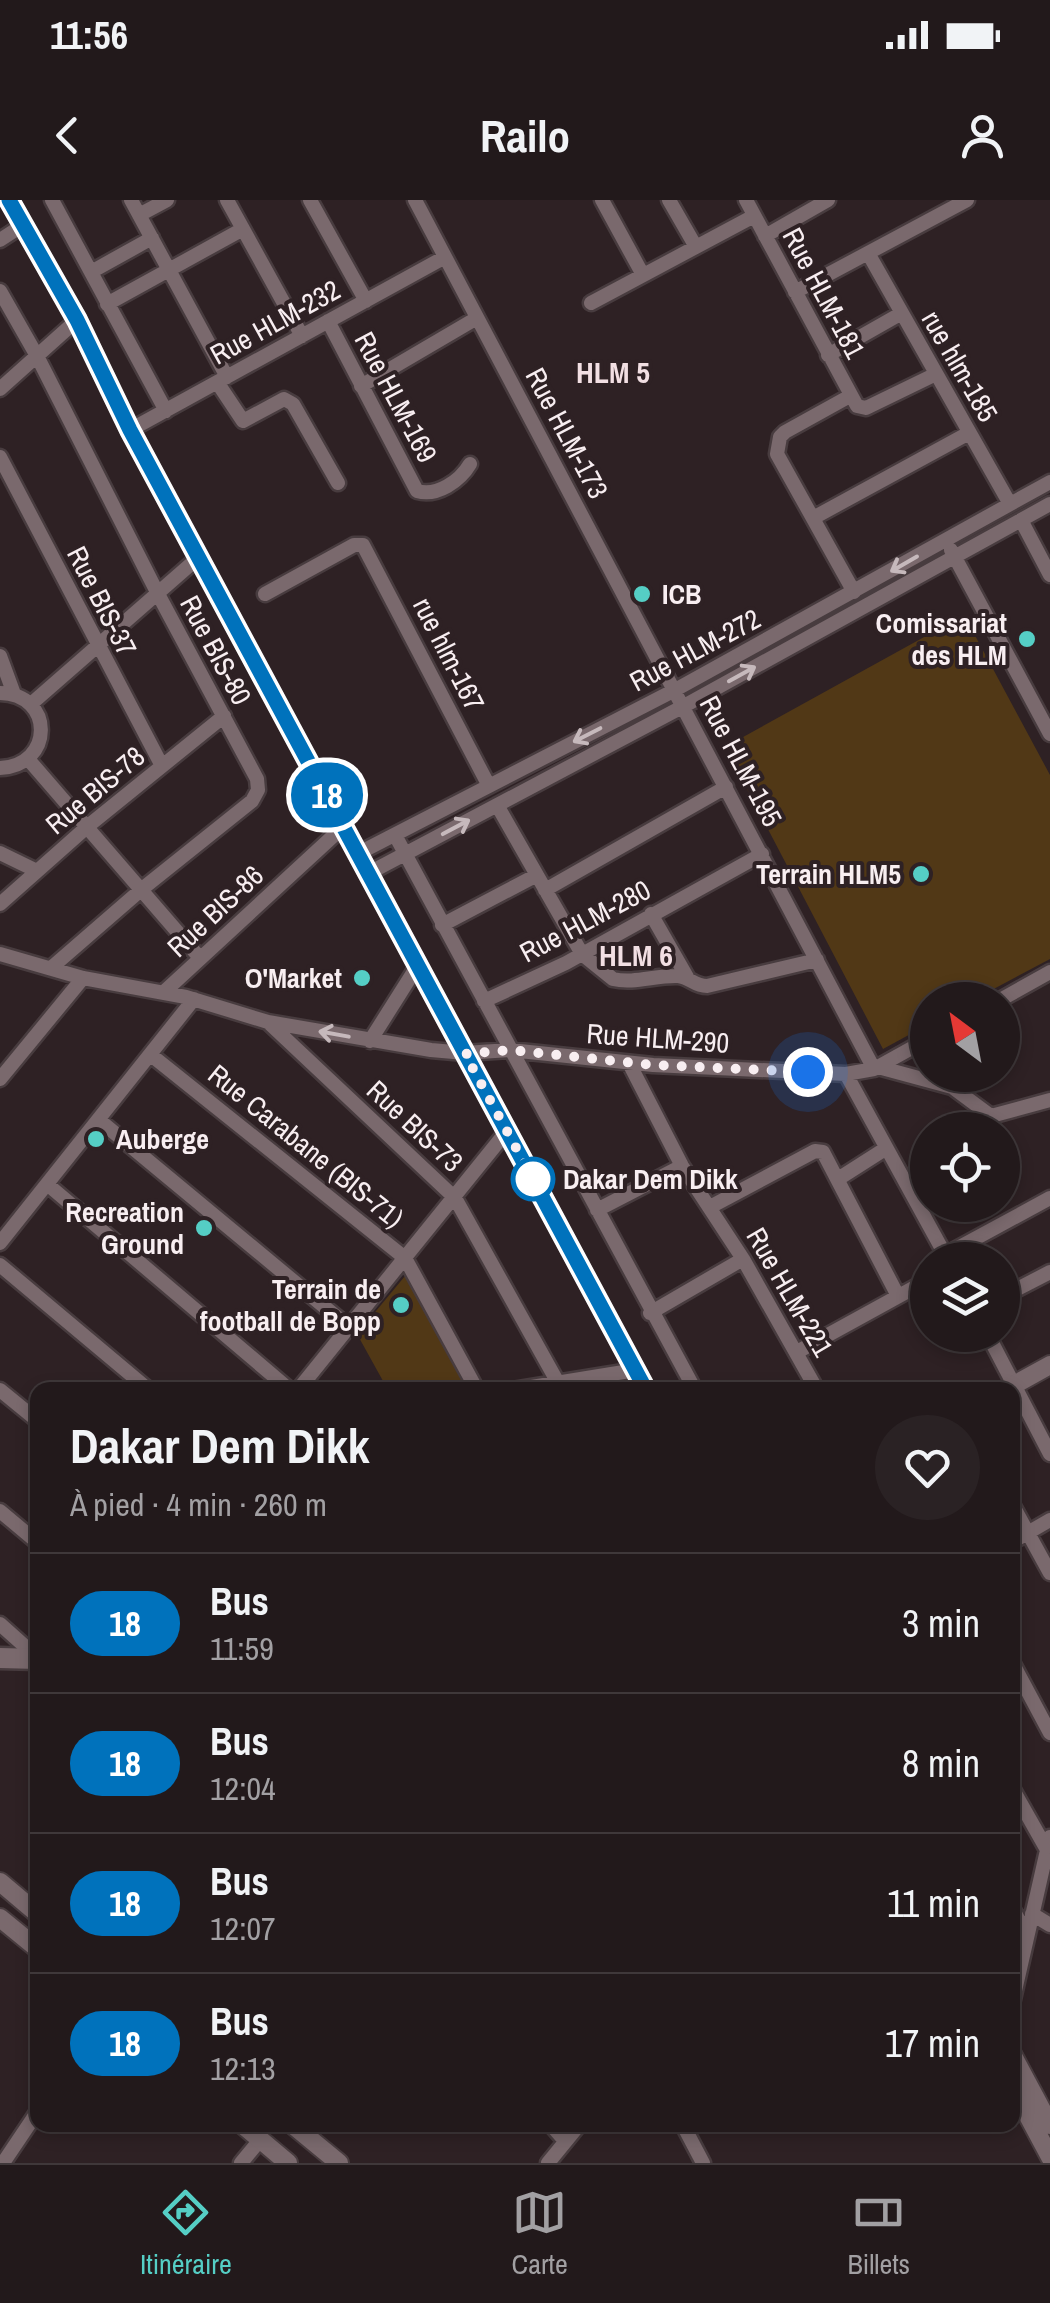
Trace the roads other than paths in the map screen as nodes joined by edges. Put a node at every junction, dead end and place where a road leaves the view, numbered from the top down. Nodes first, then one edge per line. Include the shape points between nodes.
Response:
1 (9, 200) edge
2 (52, 200) edge
3 (131, 200) edge
4 (167, 200) edge
5 (228, 200) edge
6 (310, 200) edge
7 (414, 200) edge
8 (602, 200) edge
9 (669, 200) edge
10 (746, 200) edge
11 (828, 200) edge
12 (966, 200) edge
13 (140, 215) junction
14 (754, 216) junction
15 (23, 225) junction
16 (243, 229) junction
17 (765, 236) junction
18 (152, 238) junction
19 (0, 240) edge
20 (696, 247) junction
21 (868, 253) junction
22 (445, 257) junction
23 (169, 270) junction
24 (91, 272) junction
25 (644, 275) junction
26 (0, 291) edge
27 (795, 292) junction
28 (366, 301) junction
29 (591, 303) dead end
30 (108, 304) junction
31 (902, 313) junction
32 (477, 318) junction
33 (77, 320) junction
34 (328, 321) junction
35 (302, 336) junction
36 (828, 355) junction
37 (37, 356) junction
38 (936, 374) junction
39 (222, 380) junction
40 (361, 386) junction
41 (0, 390) edge
42 (855, 402) junction
43 (166, 411) junction
44 (130, 430) junction
45 (970, 433) junction
46 (0, 457) edge
47 (470, 464) dead end
48 (338, 482) dead end
49 (1050, 482) edge
50 (1010, 504) junction
51 (1050, 504) edge
52 (813, 518) junction
53 (1021, 520) junction
54 (946, 540) junction
55 (954, 556) junction
56 (200, 557) junction
57 (1050, 575) edge
58 (854, 592) junction
59 (158, 594) junction
60 (264, 594) dead end
61 (98, 647) junction
62 (0, 656) edge
63 (675, 690) junction
64 (7, 693) edge
65 (31, 704) junction
66 (684, 706) junction
67 (224, 716) junction
68 (1050, 734) edge
69 (28, 759) junction
70 (162, 766) junction
71 (0, 768) edge
72 (488, 786) junction
73 (726, 787) junction
74 (498, 805) junction
75 (88, 826) junction
76 (344, 826) junction
77 (395, 836) junction
78 (0, 853) edge
79 (358, 853) junction
80 (405, 854) junction
81 (762, 854) junction
82 (36, 871) junction
83 (370, 873) junction
84 (541, 882) junction
85 (142, 889) junction
86 (0, 904) edge
87 (651, 914) junction
88 (442, 925) junction
89 (0, 954) edge
90 (582, 954) junction
91 (200, 958) junction
92 (817, 960) junction
93 (418, 966) junction
94 (51, 968) junction
95 (1050, 972) edge
96 (686, 977) junction
97 (82, 978) junction
98 (1020, 989) edge
99 (164, 992) junction
100 (194, 1000) junction
101 (484, 1001) junction
102 (268, 1022) junction
103 (370, 1041) junction
104 (510, 1050) junction
105 (910, 1050) edge
106 (465, 1054) junction
107 (151, 1055) junction
108 (629, 1063) junction
109 (876, 1068) junction
110 (846, 1074) junction
111 (0, 1080) edge
112 (1050, 1100) edge
113 (99, 1120) junction
114 (507, 1131) junction
115 (885, 1150) junction
116 (682, 1166) junction
117 (838, 1179) junction
118 (46, 1184) junction
119 (455, 1198) junction
120 (1048, 1203) edge
121 (710, 1207) junction
122 (597, 1210) junction
123 (937, 1242) edge
124 (976, 1242) edge
125 (0, 1243) edge
126 (405, 1258) junction
127 (743, 1259) junction
128 (0, 1265) edge
129 (1050, 1272) edge
130 (1020, 1288) edge
131 (910, 1290) edge
132 (898, 1296) junction
133 (650, 1313) junction
134 (350, 1328) junction
135 (797, 1352) junction
136 (995, 1352) edge
137 (1050, 1366) edge
138 (636, 1370) junction
139 (139, 1382) edge
140 (273, 1382) edge
141 (305, 1382) edge
142 (473, 1382) edge
143 (557, 1382) edge
144 (578, 1382) edge
145 (642, 1382) edge
146 (690, 1382) edge
147 (813, 1382) edge
148 (1008, 1382) edge
149 (1020, 1382) edge
150 (0, 1390) edge
151 (1020, 1403) edge
152 (30, 1414) edge
153 (1049, 1450) edge
154 (0, 1511) edge
155 (1020, 1518) edge
156 (1050, 1520) edge
157 (1028, 1532) junction
158 (30, 1536) edge
159 (1020, 1537) edge
160 (1050, 1573) edge
161 (0, 1624) edge
162 (30, 1651) edge
163 (0, 1658) edge
164 (30, 1658) edge
165 (1020, 1677) edge
166 (1050, 1733) edge
167 (1020, 1800) edge
168 (1048, 1843) edge
169 (0, 1882) edge
170 (30, 1907) edge
171 (1032, 1914) junction
172 (0, 1918) edge
173 (1020, 1922) edge
174 (1050, 1925) edge
175 (1027, 1934) junction
176 (30, 1942) edge
177 (1020, 1967) edge
178 (1020, 2069) edge
179 (1020, 2101) edge
180 (30, 2124) edge
181 (1050, 2124) edge
182 (251, 2132) edge
183 (302, 2132) edge
184 (557, 2132) edge
185 (573, 2132) edge
186 (686, 2132) edge
187 (260, 2140) junction
188 (565, 2141) junction
189 (1050, 2156) edge
190 (3, 2163) edge
191 (241, 2163) edge
192 (288, 2163) edge
193 (340, 2163) edge
194 (548, 2163) edge
195 (703, 2163) edge

1 - 15 street
2 - 24 street
3 - 13 street
4 - 13 street
5 - 16 street
6 - 28 street
7 - 22 street, Rue HLM-173
8 - 25 street
9 - 20 street
10 - 14 street, Rue HLM-181
11 - 17 street
12 - 21 street
13 - 18 street
14 - 17 street, Rue HLM-181
14 - 20 street
15 - 19 street
15 - 33 street
16 - 23 street
16 - 35 street
17 - 27 street, Rue HLM-181
18 - 23 street
18 - 24 street
20 - 25 street
21 - 27 street
21 - 31 street, rue hlm-185
22 - 28 street, Rue HLM-232
22 - 32 street, Rue HLM-173
23 - 30 street
23 - 39 street
24 - 30 street
25 - 29 street
26 - 37 street, Rue BIS-80
27 - 36 street, Rue HLM-181
28 - 34 street, Rue HLM-232
30 - 43 street
31 - 36 street
31 - 38 street, rue hlm-185
32 - 40 street
32 - 63 street, Rue HLM-173
33 - 37 street
33 - 44 street
34 - 35 street, Rue HLM-232
34 - 40 street, Rue HLM-169
35 - 39 street, Rue HLM-232
36 - 42 street, Rue HLM-181
37 - 41 street
37 - 59 street, Rue BIS-80
38 - 42 street via 866,408
38 - 45 street, rue hlm-185
39 - 43 street, Rue HLM-232
39 - 48 street via 243,421 281,400 292,404
40 - 47 street, Rue HLM-169 via 417,491 435,492
42 - 52 street via 784,432 778,444 777,454
43 - 44 street, Rue HLM-232
44 - 56 street
45 - 50 street, rue hlm-185
45 - 52 street
46 - 61 street, Rue BIS-37
49 - 50 street, Rue HLM-272
50 - 54 street, Rue HLM-272
51 - 53 street, Rue HLM-272
52 - 58 street
53 - 55 street, Rue HLM-272
53 - 57 street
54 - 55 street
54 -> 58 street, Rue HLM-272
66 -> 55 street, Rue HLM-272
55 - 68 street
56 - 59 street
56 - 76 street
58 - 63 street, Rue HLM-272
59 - 61 street
59 - 67 street, Rue BIS-80
60 - 72 street, rue hlm-167 via 362,546
61 - 65 street
61 - 70 street, Rue BIS-37
62 - 64 street
63 - 66 street, Rue HLM-195
63 -> 72 street, Rue HLM-272
64 - 65 street
65 - 69 street via 41,732
66 - 73 street, Rue HLM-195
66 - 74 street, Rue HLM-272
67 - 70 street, Rue BIS-78
67 - 85 street, Rue BIS-80 via 258,790
69 - 71 street
69 - 75 street
70 - 75 street, Rue BIS-78
72 - 77 street, Rue HLM-272
73 - 81 street, Rue HLM-195
73 - 84 street
80 -> 74 street, Rue HLM-272
74 - 84 street
75 - 82 street, Rue BIS-78
75 - 85 street
76 - 79 street
76 - 91 street, Rue BIS-86
77 - 79 street, Rue HLM-272
77 - 80 street
78 - 82 street
79 - 83 street
80 - 83 street, Rue HLM-272
80 - 88 street
81 - 87 street, Rue HLM-280
81 - 92 street, Rue HLM-195
82 - 86 street, Rue BIS-78
83 - 93 street
84 - 88 street
84 - 90 street
85 - 91 street
85 - 94 street, Rue BIS-80
87 - 90 street, Rue HLM-280
87 - 96 street
88 - 101 street
89 - 94 street, Rue HLM-290
90 - 96 street via 613,980
90 - 101 street, Rue HLM-280
91 - 99 street, Rue BIS-86
92 - 96 street via 707,986
92 - 109 street, Rue HLM-195
93 - 103 street
93 - 106 street
94 - 97 street, Rue HLM-290
95 - 98 street
97 - 99 street, Rue HLM-290
97 - 111 street
99 - 100 street, Rue HLM-290
100 - 102 street, Rue HLM-290
100 - 107 street
101 - 104 street
103 -> 102 street, Rue HLM-290
102 - 119 street, Rue BIS-73
103 - 106 street, Rue HLM-290
104 - 106 street, Rue HLM-290
104 - 108 street, Rue HLM-290
104 - 122 street
105 - 109 street
106 - 114 street
107 - 113 street
107 - 126 street, Rue Carabane (BIS-71)
108 - 110 street, Rue HLM-290
108 - 116 street, Rue HLM-221
109 - 110 street, Rue HLM-290
109 - 112 street via 952,1087 991,1116
110 - 115 street
113 - 118 street
113 - 134 street
114 - 119 street
114 - 138 street
115 - 117 street
115 - 123 street
116 - 121 street, Rue HLM-221
116 - 122 street
117 - 121 street via 826,1155 815,1151
117 - 132 street
118 - 125 street
118 - 140 street
119 - 126 street
119 - 143 street, Rue BIS-73
120 - 124 street
121 - 127 street, Rue HLM-221
122 - 133 street
126 - 134 street
126 - 142 street, Rue Carabane (BIS-71)
127 - 133 street
127 - 135 street, Rue HLM-221
128 - 139 street
129 - 130 street
131 - 132 street
132 - 135 street
133 - 146 street
134 - 141 street
135 - 147 street, Rue HLM-221
136 - 148 street
137 - 149 street
138 - 144 street
138 - 145 street
150 - 152 street
151 - 153 street
154 - 158 street
155 - 157 street
156 - 157 street
157 - 159 street
157 - 160 street
161 - 162 street
163 - 164 main road
165 - 166 street
167 - 168 street
168 - 171 street
169 - 170 street
171 - 174 street
171 - 175 street
172 - 176 street
173 - 175 street
175 - 177 street
178 - 181 street
179 - 189 street
180 - 190 street
182 - 187 street
183 - 193 street
184 - 188 street
185 - 188 street
186 - 195 street
187 - 191 street
187 - 192 street
188 - 194 street

